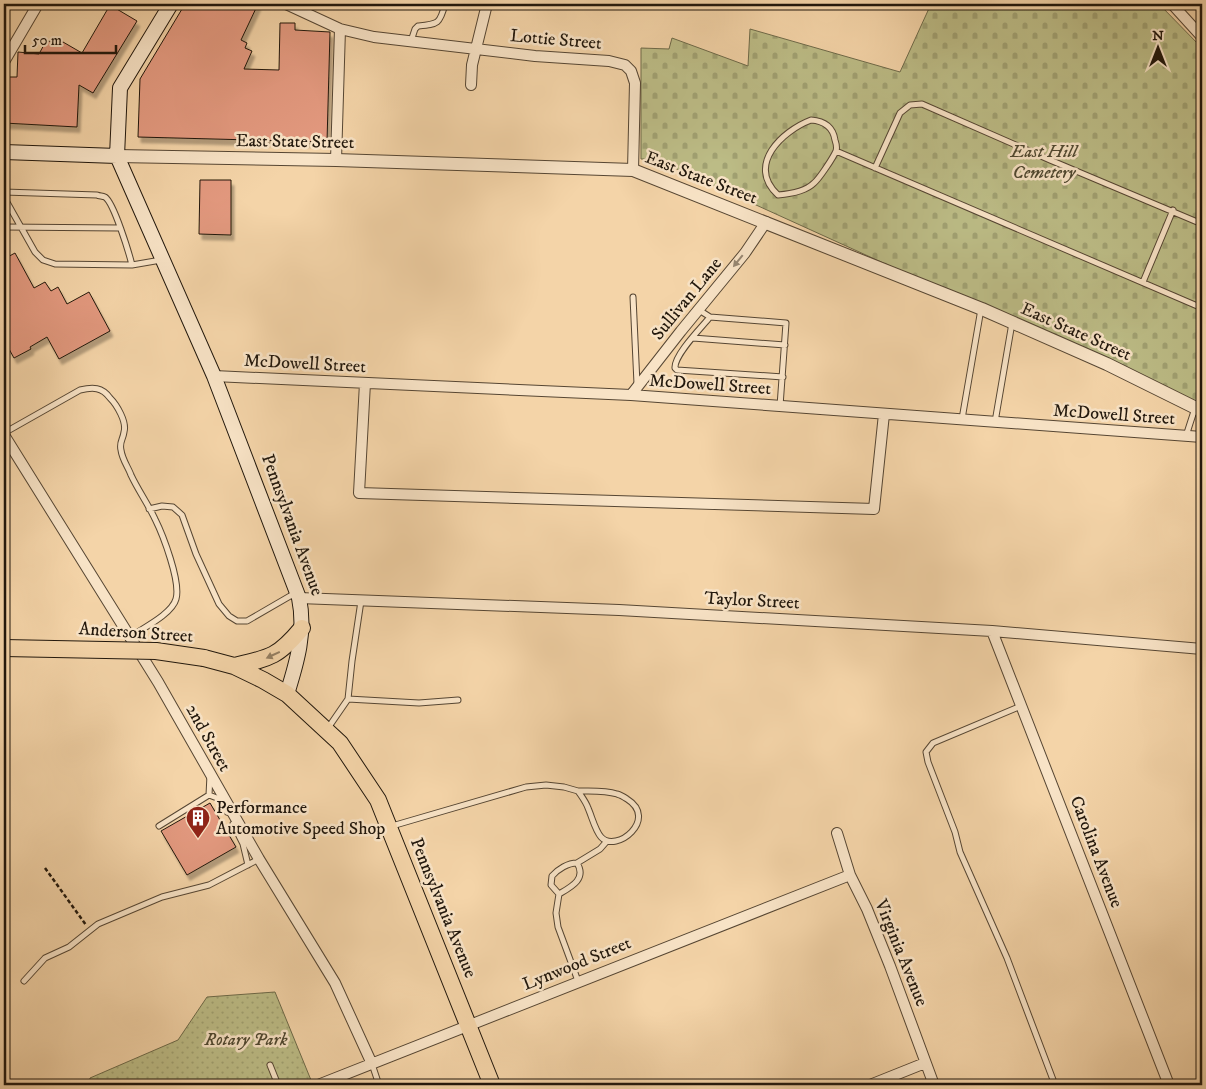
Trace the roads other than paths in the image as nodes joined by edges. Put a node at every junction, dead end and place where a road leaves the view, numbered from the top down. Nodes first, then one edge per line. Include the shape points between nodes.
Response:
1 (21, 4) edge
2 (171, 4) edge
3 (286, 4) edge
4 (445, 4) edge
5 (487, 4) edge
6 (1172, 4) edge
7 (37, 6) edge
8 (340, 29) junction
9 (1202, 37) edge
10 (411, 42) junction
11 (476, 48) junction
12 (4, 62) edge
13 (471, 85) dead end
14 (836, 151) junction
15 (4, 152) edge
16 (117, 156) junction
17 (336, 160) junction
18 (875, 168) junction
19 (633, 170) junction
20 (4, 192) edge
21 (4, 196) edge
22 (1173, 210) junction
23 (766, 222) junction
24 (1202, 224) edge
25 (4, 227) edge
26 (21, 228) junction
27 (120, 228) junction
28 (163, 260) junction
29 (132, 265) junction
30 (1143, 282) junction
31 (633, 297) dead end
32 (1202, 308) edge
33 (982, 309) junction
34 (699, 310) junction
35 (710, 317) junction
36 (1012, 323) junction
37 (693, 338) junction
38 (786, 345) junction
39 (214, 376) junction
40 (783, 377) junction
41 (365, 383) junction
42 (634, 391) junction
43 (780, 406) junction
44 (1198, 410) edge
45 (884, 414) junction
46 (962, 420) junction
47 (995, 422) junction
48 (4, 434) edge
49 (1186, 436) junction
50 (1202, 437) edge
51 (149, 509) junction
52 (298, 595) junction
53 (361, 600) junction
54 (302, 628) junction
55 (992, 631) junction
56 (130, 637) junction
57 (4, 648) edge
58 (1202, 649) edge
59 (234, 666) junction
60 (287, 694) junction
61 (348, 699) junction
62 (458, 700) dead end
63 (1021, 706) junction
64 (326, 730) junction
65 (210, 774) junction
66 (578, 791) junction
67 (209, 795) junction
68 (159, 826) dead end
69 (389, 827) junction
70 (837, 833) dead end
71 (608, 841) junction
72 (259, 859) junction
73 (578, 863) junction
74 (248, 865) junction
75 (850, 875) junction
76 (559, 894) junction
77 (24, 981) dead end
78 (578, 981) junction
79 (468, 1025) junction
80 (925, 1063) junction
81 (372, 1064) junction
82 (270, 1065) dead end
83 (278, 1085) edge
84 (318, 1085) edge
85 (379, 1085) edge
86 (492, 1085) edge
87 (870, 1085) edge
88 (934, 1085) edge
89 (1055, 1085) edge
90 (1170, 1085) edge

1 - 7 lane
2 - 16 main road via 120,88
3 - 8 street, Lottie Street
4 - 10 lane via 440,20 418,26
5 - 11 street
6 - 9 street
7 - 12 street
8 - 10 street, Lottie Street
8 - 17 street
10 - 11 street, Lottie Street
11 - 13 street
11 - 19 street, Lottie Street via 625,65 635,82
14 - 14 lane via 815,183 806,189 778,195 767,180 771,150 782,137 811,120 827,124 832,130
14 - 18 lane
15 - 16 main road
16 - 17 street, East State Street
16 - 28 main road, Pennsylvania Avenue
17 - 19 street, East State Street
18 - 22 lane via 900,113 918,104
18 - 30 lane
19 - 23 street, East State Street
20 - 27 lane via 97,195 110,204
21 - 26 lane
22 - 24 lane
22 - 30 lane
23 - 33 street, East State Street
23 -> 34 street, Sullivan Lane
25 - 26 lane
26 - 27 lane
26 - 29 lane via 43,260 55,264
27 - 29 lane
28 - 29 lane
28 - 39 main road, Pennsylvania Avenue
30 - 32 lane
31 - 42 lane
33 - 36 street, East State Street
33 - 46 lane
34 - 35 lane
34 - 42 street, Sullivan Lane
35 - 37 lane
35 - 38 lane via 784,322 787,326
36 - 44 street, East State Street via 1107,364
36 - 47 lane
37 - 38 lane
37 - 40 lane via 675,362 677,370
38 - 40 lane
39 - 41 street, McDowell Street
39 - 52 main road, Pennsylvania Avenue
40 - 43 lane
41 - 42 street, McDowell Street
41 - 45 street via 359,493 874,509
42 - 43 street, McDowell Street
43 - 45 street, McDowell Street
44 - 49 lane
45 - 46 street, McDowell Street
46 - 47 street, McDowell Street
47 - 49 street, McDowell Street
48 - 51 lane via 80,390 91,387 103,390 123,420 125,432 120,441 121,452
48 - 56 street, 2nd Street
49 - 50 street, McDowell Street
51 - 52 lane via 173,507 182,515 219,604 237,621 247,621
51 - 56 lane via 171,560 177,586 176,600 168,612
52 - 53 street, Taylor Street
52 - 54 main road, Pennsylvania Avenue
53 - 55 street, Taylor Street via 620,610
53 - 61 lane
54 -> 59 highway via 281,651
54 - 60 main road, Pennsylvania Avenue via 300,649
55 - 58 street, Taylor Street
55 - 63 street, Carolina Avenue
56 - 65 street, 2nd Street
57 - 59 highway, Anderson Street, bridge via 156,651
59 - 60 highway, Anderson Street
60 - 64 highway, Pennsylvania Avenue
61 - 62 lane via 419,703
61 - 64 lane
63 - 89 lane via 933,743 926,752 960,852 1007,958
63 - 90 street, Carolina Avenue
64 - 69 highway, Pennsylvania Avenue via 340,743 378,800
65 - 67 lane
65 - 72 street, 2nd Street
66 - 69 lane via 546,785 526,787
66 - 71 lane via 601,837
66 - 71 lane via 619,794 632,802 638,812 638,824 632,832 618,841
67 - 68 lane
67 - 74 lane via 217,798 226,810 243,844
69 - 79 highway, Pennsylvania Avenue
70 - 75 street, Virginia Avenue
71 - 73 lane
72 - 74 lane
72 - 81 street, 2nd Street via 335,983
73 - 76 lane via 581,876 578,881
73 - 76 lane via 557,870 552,876 551,885
74 - 77 lane via 209,885 162,897 98,924 69,947 45,958
75 - 78 street, Lynwood Street
75 - 80 street, Virginia Avenue via 887,958
76 - 78 lane via 558,927
78 - 79 street, Lynwood Street
79 - 81 street, Lynwood Street
79 - 86 highway, Pennsylvania Avenue
80 - 87 street
80 - 88 street, Virginia Avenue
81 - 84 street, Lynwood Street
81 - 85 lane
82 - 83 lane

